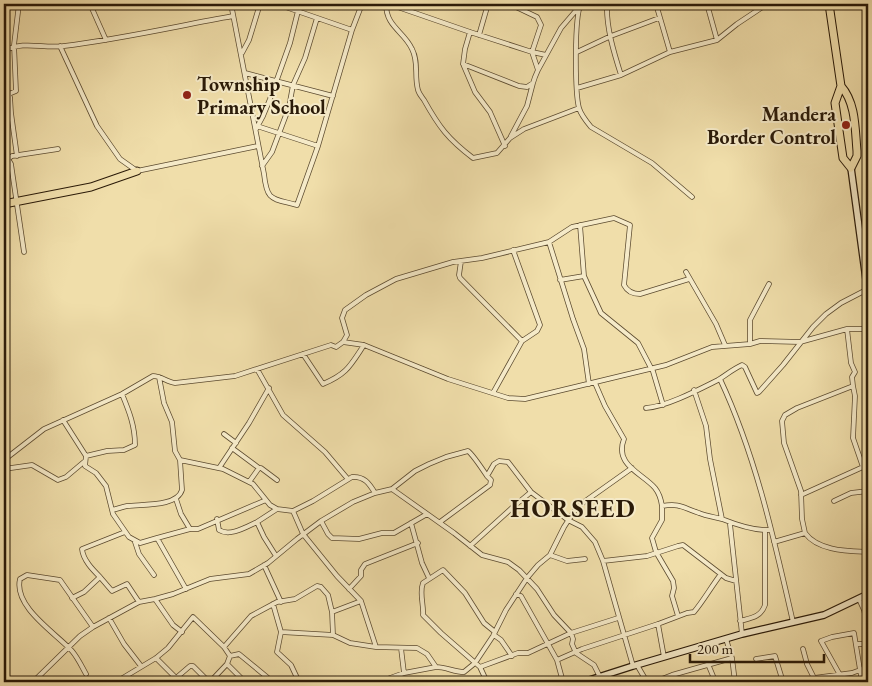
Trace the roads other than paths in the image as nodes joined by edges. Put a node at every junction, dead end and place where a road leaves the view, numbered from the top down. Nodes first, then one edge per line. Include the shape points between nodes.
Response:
1 (19, 4) edge
2 (90, 4) edge
3 (231, 4) edge
4 (260, 4) edge
5 (277, 4) edge
6 (362, 4) edge
7 (387, 4) edge
8 (488, 4) edge
9 (508, 4) edge
10 (607, 4) edge
11 (656, 4) edge
12 (707, 4) edge
13 (765, 4) edge
14 (829, 4) edge
15 (517, 5) edge
16 (580, 5) edge
17 (761, 6) edge
18 (298, 11) junction
19 (233, 16) junction
20 (317, 18) junction
21 (659, 18) junction
22 (352, 30) junction
23 (470, 32) junction
24 (479, 35) junction
25 (611, 36) junction
26 (106, 40) junction
27 (717, 40) junction
28 (14, 45) junction
29 (60, 46) junction
30 (4, 50) edge
31 (532, 52) junction
32 (577, 52) junction
33 (670, 52) junction
34 (242, 53) junction
35 (546, 54) junction
36 (463, 64) junction
37 (538, 70) junction
38 (244, 73) junction
39 (621, 75) junction
40 (276, 80) junction
41 (533, 83) junction
42 (293, 85) junction
43 (841, 86) junction
44 (577, 88) junction
45 (11, 95) junction
46 (4, 96) edge
47 (333, 96) junction
48 (579, 108) junction
49 (4, 112) edge
50 (256, 128) junction
51 (278, 134) junction
52 (510, 138) junction
53 (258, 146) junction
54 (318, 146) junction
55 (505, 146) junction
56 (58, 149) dead end
57 (17, 156) junction
58 (6, 158) edge
59 (262, 166) junction
60 (851, 168) junction
61 (137, 171) junction
62 (692, 196) dead end
63 (18, 202) junction
64 (4, 204) edge
65 (580, 225) junction
66 (549, 242) junction
67 (513, 250) junction
68 (24, 252) dead end
69 (462, 261) junction
70 (686, 272) dead end
71 (584, 276) junction
72 (689, 279) junction
73 (560, 280) junction
74 (770, 284) dead end
75 (868, 289) edge
76 (868, 294) edge
77 (847, 329) junction
78 (868, 329) edge
79 (522, 341) junction
80 (343, 342) junction
81 (800, 342) junction
82 (750, 344) junction
83 (364, 345) junction
84 (725, 345) junction
85 (303, 354) junction
86 (651, 368) junction
87 (257, 369) junction
88 (159, 377) junction
89 (720, 379) junction
90 (595, 383) junction
91 (590, 384) junction
92 (853, 386) junction
93 (269, 388) junction
94 (694, 390) junction
95 (493, 393) junction
96 (122, 394) junction
97 (663, 405) junction
98 (646, 408) dead end
99 (63, 420) junction
100 (224, 434) dead end
101 (236, 442) junction
102 (232, 448) junction
103 (85, 459) junction
104 (4, 460) edge
105 (180, 460) junction
106 (863, 467) junction
107 (868, 467) edge
108 (219, 468) junction
109 (259, 468) junction
110 (632, 468) junction
111 (4, 469) edge
112 (487, 476) junction
113 (347, 478) junction
114 (277, 480) dead end
115 (248, 483) junction
116 (392, 489) junction
117 (868, 491) edge
118 (375, 492) junction
119 (531, 492) junction
120 (801, 495) junction
121 (176, 499) junction
122 (266, 500) junction
123 (834, 501) dead end
124 (662, 506) junction
125 (277, 509) junction
126 (112, 510) junction
127 (293, 512) junction
128 (427, 514) junction
129 (217, 519) junction
130 (568, 520) junction
131 (722, 520) junction
132 (321, 521) junction
133 (257, 522) junction
134 (440, 522) junction
135 (411, 523) junction
136 (730, 524) junction
137 (190, 529) junction
138 (768, 530) junction
139 (125, 532) junction
140 (805, 533) junction
141 (303, 534) junction
142 (157, 538) junction
143 (135, 542) junction
144 (774, 542) junction
145 (418, 544) junction
146 (470, 546) junction
147 (656, 552) junction
148 (868, 552) edge
149 (550, 555) junction
150 (276, 556) junction
151 (585, 560) dead end
152 (603, 562) junction
153 (264, 565) junction
154 (721, 574) junction
155 (154, 575) dead end
156 (100, 577) junction
157 (429, 578) junction
158 (526, 578) junction
159 (736, 581) junction
160 (186, 589) junction
161 (349, 589) junction
162 (516, 594) junction
163 (868, 594) edge
164 (72, 598) junction
165 (156, 599) junction
166 (859, 599) junction
167 (361, 601) junction
168 (139, 602) junction
169 (280, 602) junction
170 (274, 604) junction
171 (332, 612) junction
172 (678, 616) junction
173 (109, 618) junction
174 (618, 618) junction
175 (740, 621) junction
176 (793, 622) junction
177 (658, 624) junction
178 (93, 627) junction
179 (868, 628) edge
180 (182, 632) junction
181 (281, 632) junction
182 (495, 633) junction
183 (571, 633) junction
184 (742, 634) junction
185 (333, 635) junction
186 (624, 635) junction
187 (726, 639) junction
188 (548, 643) junction
189 (856, 644) junction
190 (868, 644) edge
191 (224, 647) junction
192 (376, 647) junction
193 (67, 648) junction
194 (401, 648) junction
195 (803, 650) dead end
196 (576, 653) junction
197 (230, 656) junction
198 (512, 656) junction
199 (664, 657) junction
200 (156, 658) junction
201 (732, 658) junction
202 (756, 659) dead end
203 (557, 660) junction
204 (475, 663) junction
205 (227, 664) junction
206 (708, 664) junction
207 (635, 665) junction
208 (141, 666) junction
209 (436, 667) junction
210 (480, 667) junction
211 (868, 667) edge
212 (860, 670) junction
213 (404, 673) junction
214 (86, 674) dead end
215 (840, 675) junction
216 (176, 678) junction
217 (814, 678) junction
218 (596, 680) edge
219 (823, 680) edge
220 (33, 682) edge
221 (116, 682) edge
222 (180, 682) edge
223 (210, 682) edge
224 (245, 682) edge
225 (272, 682) edge
226 (299, 682) edge
227 (379, 682) edge
228 (487, 682) edge
229 (563, 682) edge
230 (583, 682) edge
231 (647, 682) edge
232 (654, 682) edge
233 (710, 682) edge
234 (735, 682) edge
235 (783, 682) edge
236 (808, 682) edge
237 (842, 682) edge
238 (862, 682) edge

1 - 28 street
2 - 26 street
3 - 19 street
4 - 34 street
5 - 18 street
6 - 22 street
7 - 23 street
7 - 55 street via 389,20 411,46 417,59 418,91 441,129 473,158 497,153
8 - 24 street
9 - 15 street
10 - 25 street
11 - 21 street
12 - 27 street
13 - 17 street
14 - 43 highway
15 - 31 street via 540,19
16 - 32 street
16 - 35 street
17 - 27 street
18 - 20 street
18 - 40 street
19 - 26 street
19 - 34 street
20 - 22 street
20 - 42 street
21 - 25 street
21 - 33 street
22 - 47 street
23 - 24 street
23 - 36 street
24 - 31 street
25 - 32 street
25 - 39 street
26 - 29 street
27 - 33 street
28 - 29 street
28 - 30 street
28 - 45 street via 16,91
29 - 61 street via 97,126 120,158
31 - 35 street
31 - 37 street
32 - 44 street
33 - 39 street
34 - 38 street
35 - 37 street
36 - 41 street via 519,86 528,87
36 - 55 street
37 - 41 street
38 - 40 street
38 - 50 street
39 - 44 street
40 - 42 street
40 - 50 street
41 - 52 street via 527,106
42 - 47 street
42 - 51 street
43 - 60 highway via 835,103 843,158
43 - 60 highway via 851,102 856,141 857,156
44 - 48 street
45 - 46 street
45 - 49 street
45 - 57 street via 10,113
47 - 54 street
48 - 52 street via 524,129
48 - 62 street via 591,127 652,163
50 - 51 street
50 - 53 street
51 - 54 street
51 - 59 street via 272,152
52 - 55 street
53 - 59 street
53 - 61 street
54 - 59 street via 297,205 268,194
56 - 57 street
57 - 58 street
58 - 63 street via 11,164
60 - 75 main road
61 - 63 highway via 91,187
63 - 64 highway
63 - 68 street
65 - 66 street
65 - 71 street
65 - 72 street via 614,218 630,225 624,284 635,294
66 - 67 street
66 - 73 street
67 - 69 street
67 - 79 street via 540,325
69 - 79 street via 460,278
69 - 80 street via 396,279 350,305 342,318 347,335
70 - 72 street
71 - 73 street
71 - 86 street via 601,313 638,343
72 - 84 street
73 - 91 street via 584,349
74 - 82 street via 750,320
75 - 76 main road
75 - 81 street via 826,314
77 - 78 street
77 - 81 street
77 - 92 street via 855,372
79 - 95 street
80 - 83 street
80 - 85 street
81 - 82 street via 760,341
81 - 89 street via 757,393 744,366
82 - 84 street
83 - 85 street via 348,369 323,384
83 - 95 street via 428,372
84 - 86 street
85 - 87 street
86 - 90 street
86 - 97 street
87 - 88 street via 235,376 184,383 172,383
87 - 93 street
88 - 96 street via 153,376
88 - 105 street via 172,422 175,451
89 - 94 street
89 - 138 street via 733,406 762,492
90 - 91 street
90 - 110 street via 624,439 623,456
91 - 95 street via 525,399
92 - 106 street via 853,438
92 - 120 street via 797,408 783,418 784,443
93 - 101 street
93 - 113 street via 283,415 325,452
94 - 97 street
94 - 131 street via 706,426
96 - 99 street
96 - 103 street via 132,420 135,444 124,450 107,450
97 - 98 street
99 - 103 street
99 - 104 street via 44,429
100 - 101 street
101 - 102 street
102 - 108 street
102 - 109 street
103 - 111 street via 66,477 58,480 32,465
103 - 126 street via 85,466 96,473 106,486
105 - 108 street
105 - 121 street via 182,490
106 - 107 street
106 - 120 street
108 - 115 street
109 - 114 street
109 - 115 street
110 - 124 street via 656,490
110 - 130 street via 581,503
112 - 116 street via 468,451 429,464
112 - 119 street via 494,464 508,462
112 - 134 street via 492,482 490,485
113 - 118 street via 365,479
113 - 127 street
115 - 122 street via 255,486
116 - 118 street
116 - 128 street
117 - 123 street via 851,493
118 - 132 street
119 - 130 street
119 - 146 street
120 - 140 street
121 - 126 street
121 - 137 street
122 - 125 street
122 - 129 street
124 - 131 street via 682,505
124 - 147 street via 662,520 652,538
125 - 127 street
125 - 133 street
126 - 139 street
127 - 141 street
128 - 134 street
128 - 135 street
129 - 133 street via 219,530 224,532
129 - 137 street via 198,529
130 - 149 street
130 - 152 street via 590,535
131 - 136 street
132 - 135 street via 328,534 339,540 394,533
132 - 141 street
133 - 150 street
134 - 146 street
135 - 145 street
136 - 138 street
136 - 159 street
137 - 142 street
138 - 144 street
138 - 175 street via 763,612
139 - 143 street
139 - 156 street via 82,550
140 - 144 street
140 - 148 street via 815,543
141 - 150 street
141 - 161 street
142 - 143 street
142 - 160 street
143 - 155 street via 139,554
144 - 176 street
145 - 157 street
145 - 161 street via 365,564 362,576
146 - 158 street via 486,557 513,565
147 - 152 street
147 - 154 street via 684,545
147 - 172 street via 673,581 672,596
149 - 151 street via 567,561
149 - 158 street
150 - 153 street
152 - 174 street
153 - 160 street via 249,574 210,579
153 - 169 street
154 - 159 street
154 - 172 street via 694,612
156 - 164 street
156 - 168 street via 112,591 126,584
157 - 182 street via 444,570
157 - 204 street via 422,583 421,589 424,615
158 - 162 street
158 - 183 street
159 - 175 street
160 - 165 street
161 - 167 street
162 - 182 street
162 - 188 street via 521,596
163 - 166 main road
164 - 178 street
164 - 193 street via 60,580 27,575 20,579 25,603
165 - 168 street
165 - 180 street via 173,625
166 - 176 main road via 824,615
166 - 179 street
167 - 171 street
167 - 192 street
168 - 173 street
169 - 170 street
169 - 171 street via 295,599 319,586 328,595
170 - 181 street
170 - 191 street via 251,616
171 - 185 street
172 - 177 street
173 - 178 street
173 - 208 street
174 - 183 street
174 - 186 street
175 - 184 street
176 - 184 main road
177 - 186 street
177 - 199 street
178 - 193 street
180 - 191 street via 193,617
180 - 200 street
181 - 185 street
181 - 226 street via 277,652 291,665
182 - 198 street
182 - 204 street
183 - 188 street
183 - 196 street
184 - 187 main road
185 - 192 street via 354,644
186 - 196 street
186 - 207 street
187 - 199 main road
187 - 201 street
188 - 198 street via 528,653
188 - 203 street
189 - 190 street
189 - 212 street
189 - 215 street via 854,633 821,642
191 - 197 street
192 - 194 street
193 - 214 street via 72,650
193 - 220 street
194 - 209 street via 420,650
194 - 213 street
195 - 217 street
196 - 203 street
196 - 218 street via 594,665
197 - 205 street
197 - 225 street via 240,654
198 - 210 street
199 - 207 main road
200 - 208 street
200 - 216 street
201 - 206 street
201 - 234 street
202 - 235 street via 775,656
203 - 229 street
204 - 209 street via 464,672
204 - 210 street
205 - 223 street
205 - 224 street
206 - 232 street
206 - 233 street via 714,676
207 - 218 main road
207 - 231 street
208 - 221 street
209 - 213 street
210 - 228 street
211 - 212 street
212 - 215 street
212 - 238 street
213 - 227 street
215 - 219 street
215 - 237 street
216 - 222 street
216 - 223 street via 193,666
217 - 219 street
217 - 236 street
218 - 230 main road

